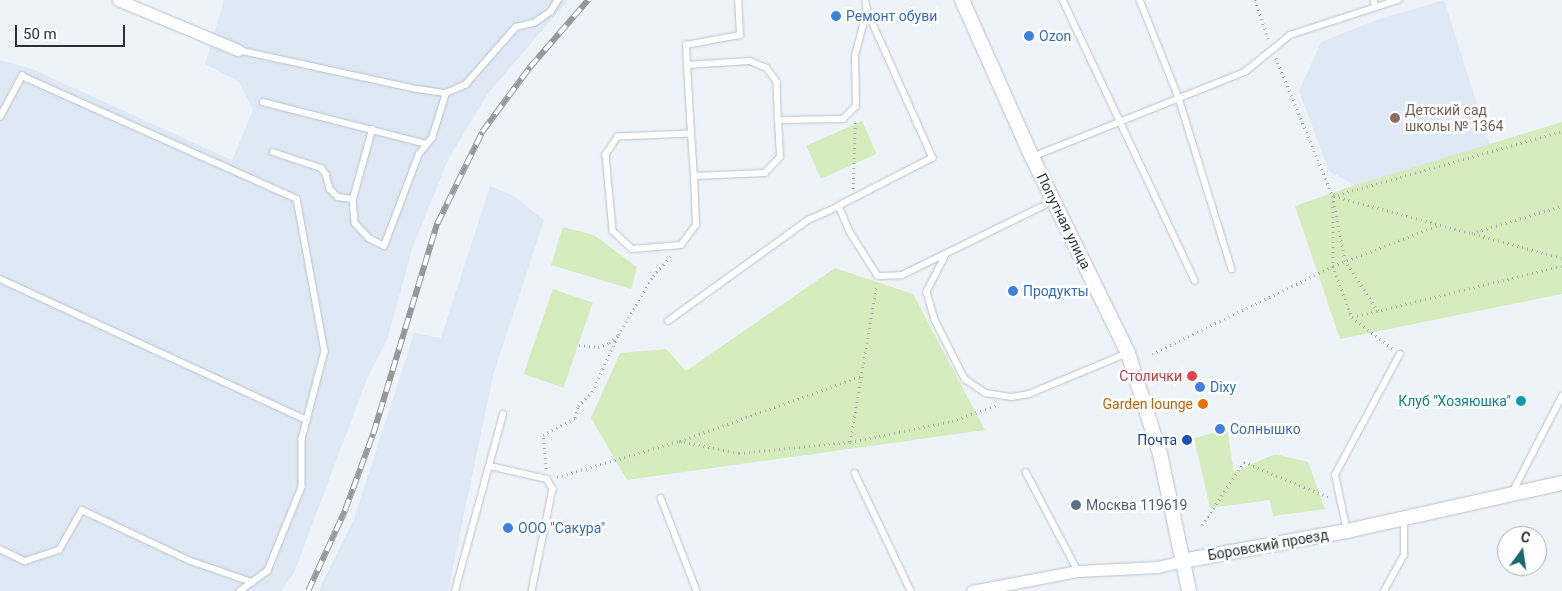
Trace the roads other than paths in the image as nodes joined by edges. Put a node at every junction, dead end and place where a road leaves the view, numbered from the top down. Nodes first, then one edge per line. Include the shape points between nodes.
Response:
1 (118, 0) edge
2 (558, 0) edge
3 (738, 0) edge
4 (866, 0) edge
5 (962, 0) edge
6 (1063, 0) edge
7 (1140, 0) edge
8 (1374, 0) edge
9 (1398, 0) edge
10 (1376, 7) junction
11 (867, 10) junction
12 (238, 50) joint
13 (687, 65) junction
14 (446, 93) junction
15 (1179, 98) junction
16 (262, 102) dead end
17 (0, 116) edge
18 (778, 120) junction
19 (1118, 122) junction
20 (372, 130) junction
21 (691, 134) junction
22 (427, 144) junction
23 (273, 152) dead end
24 (1032, 157) junction
25 (694, 176) junction
26 (353, 199) junction
27 (1053, 200) junction
28 (839, 206) junction
29 (946, 255) junction
30 (1232, 269) dead end
31 (0, 279) edge
32 (1194, 281) dead end
33 (668, 321) dead end
34 (1128, 353) junction
35 (1400, 354) road end
36 (1562, 396) edge
37 (503, 414) dead end
38 (307, 420) junction
39 (490, 466) junction
40 (855, 472) dead end
41 (1026, 472) dead end
42 (1562, 483) edge
43 (1511, 494) junction
44 (661, 498) dead end
45 (1404, 518) junction
46 (1347, 531) junction
47 (0, 549) edge
48 (1182, 561) junction
49 (1078, 571) junction
50 (252, 582) junction
51 (240, 591) edge
52 (455, 591) edge
53 (532, 591) edge
54 (697, 591) edge
55 (911, 591) edge
56 (972, 591) edge
57 (1189, 591) edge
58 (1384, 591) edge

1 - 12 street
2 - 14 lane via 534,24 516,27 464,85
3 - 13 lane via 740,36 686,45
4 - 11 lane
5 - 24 street, Попутная улица
6 - 19 lane
7 - 15 lane
8 - 10 lane
9 - 10 lane
10 - 15 lane via 1290,35 1245,72
11 - 18 lane via 855,56 856,106 843,119
11 - 28 lane via 933,158
12 - 14 lane
13 - 18 lane via 750,62 768,68 777,82
13 - 21 lane
14 - 22 lane via 432,138
15 - 19 lane
15 - 30 lane
16 - 20 lane
17 - 38 lane via 22,76 296,199 325,351
18 - 25 lane via 780,157 765,173
19 - 24 lane
19 - 32 lane
20 - 22 lane
20 - 26 lane
21 - 25 lane
21 - 25 lane via 618,136 606,155 612,231 632,249 681,245 696,225
22 - 26 lane via 419,154 384,246 369,238 355,223
23 - 26 lane via 321,168 330,189 338,197
24 - 27 street, Попутная улица
27 - 29 lane
27 - 34 street, Попутная улица
28 - 29 lane via 850,232 878,276 902,275
28 - 33 lane via 808,220
29 - 34 lane via 927,292 935,320 965,379 986,393 1029,394
31 - 38 lane
34 - 48 street, Попутная улица via 1160,454
35 - 46 lane via 1335,475
36 - 43 lane
37 - 39 lane
38 - 50 lane via 302,439 302,488 268,571
39 - 52 lane
39 - 53 lane via 547,479 553,489
40 - 55 lane
41 - 49 lane
42 - 43 street, Боровский проезд
43 - 45 street, Боровский проезд
44 - 54 lane
45 - 46 street, Боровский проезд
45 - 58 lane via 1404,555
46 - 48 street, Боровский проезд
47 - 50 lane via 26,561 59,550 82,510 192,561
48 - 49 street, Боровский проезд via 1158,567
48 - 57 street, Попутная улица
49 - 56 street, Боровский проезд
50 - 51 lane

